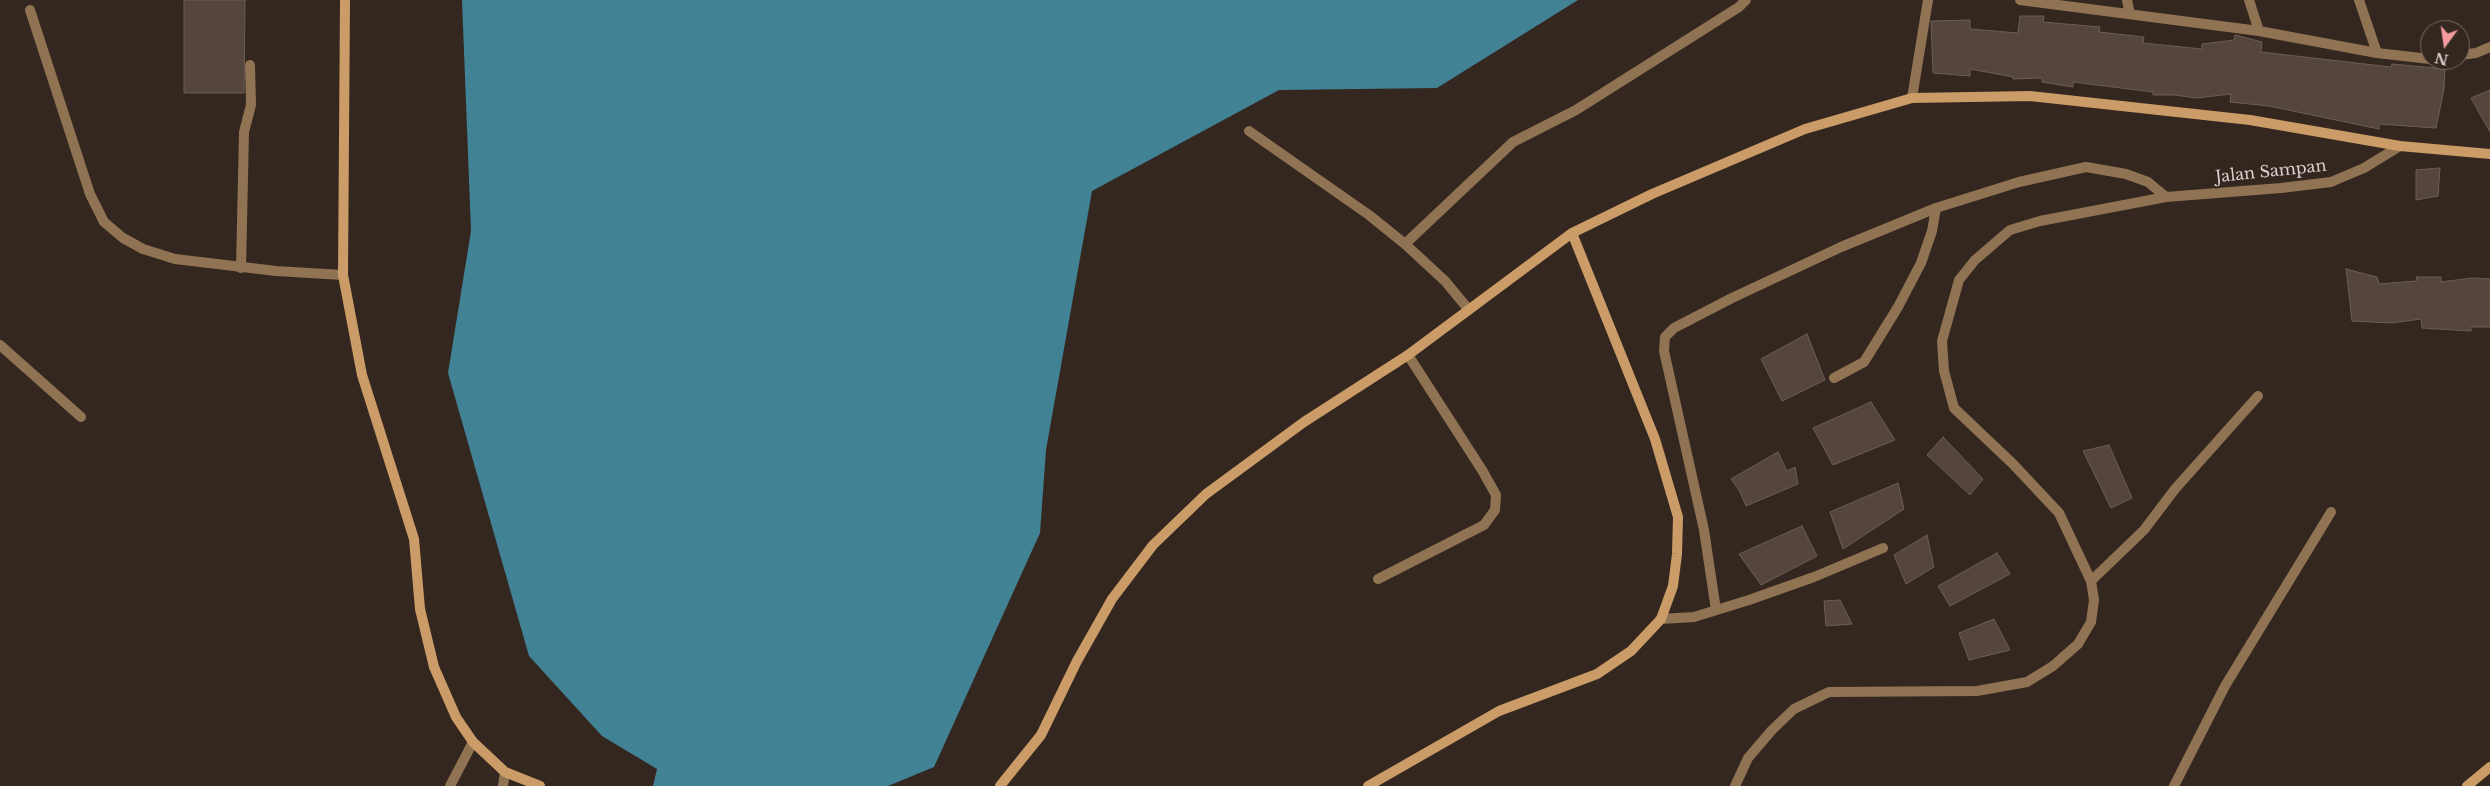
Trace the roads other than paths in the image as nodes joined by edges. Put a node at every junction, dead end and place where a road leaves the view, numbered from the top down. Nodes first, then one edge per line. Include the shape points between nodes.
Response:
1 (346, 0) edge
2 (1746, 0) edge
3 (1928, 0) edge
4 (2020, 0) edge
5 (2127, 0) edge
6 (2249, 0) edge
7 (2359, 0) edge
8 (30, 10) dead end
9 (2130, 14) junction
10 (2259, 31) junction
11 (2490, 47) edge
12 (2377, 53) junction
13 (2470, 54) edge
14 (2420, 57) edge
15 (250, 65) dead end
16 (1912, 98) junction
17 (1249, 131) dead end
18 (2400, 146) junction
19 (2490, 154) edge
20 (2166, 197) junction
21 (1936, 208) junction
22 (1572, 233) junction
23 (1405, 244) junction
24 (241, 268) junction
25 (343, 276) junction
26 (1470, 310) junction
27 (0, 345) edge
28 (1408, 355) junction
29 (1834, 378) dead end
30 (2258, 396) dead end
31 (81, 417) dead end
32 (2331, 512) dead end
33 (1883, 548) dead end
34 (1378, 579) dead end
35 (2090, 582) junction
36 (1716, 610) junction
37 (1661, 619) junction
38 (473, 742) junction
39 (2490, 767) edge
40 (505, 772) junction
41 (450, 786) edge
42 (503, 786) edge
43 (540, 786) edge
44 (1000, 786) edge
45 (1368, 786) edge
46 (1736, 786) edge
47 (2174, 786) edge
48 (2468, 786) edge

1 - 25 street
2 - 23 street via 1576,110 1513,142
3 - 16 street
4 - 9 street
5 - 9 street
6 - 10 street
7 - 12 street
8 - 24 street via 90,194 104,222 143,249 175,259
9 - 10 street
10 - 12 street
11 - 13 street
12 - 14 street
15 - 24 street via 250,105 244,132
16 - 18 street via 2039,97 2250,120
16 - 22 street via 1805,129 1652,194
17 - 23 street
18 - 19 street
18 - 20 street, Jalan Sampan via 2364,168 2331,182
20 - 21 street via 2148,182 2126,174 2086,167 2019,182
20 - 35 street, Jalan Sampan via 2040,221 2010,230 1959,280 1942,341 1944,371 1954,408 2059,513
21 - 29 street via 1921,263 1898,307 1864,362
21 - 36 street via 1841,247 1732,298 1674,328 1665,337 1664,351 1704,530
22 - 26 street
22 - 37 street via 1655,439 1678,517 1673,586
23 - 26 street
24 - 25 street
25 - 38 street via 362,375 414,539 420,609 434,667 456,717
26 - 28 street
27 - 31 street
28 - 34 street via 1482,470 1496,495 1495,510 1484,525
28 - 44 street via 1304,422 1206,494 1153,545 1112,600 1077,661 1041,735
30 - 35 street via 2175,489 2144,530
32 - 47 street via 2225,686
33 - 36 street via 1814,577
35 - 46 street, Jalan Sampan via 2094,600 2090,622 2078,644 2053,666 2027,682 1977,691 1829,692 1794,709 1772,730 1748,758
36 - 37 street via 1694,617
37 - 45 street via 1631,651 1597,674 1499,711
38 - 40 street
38 - 41 street
39 - 48 street
40 - 42 street
40 - 43 street

